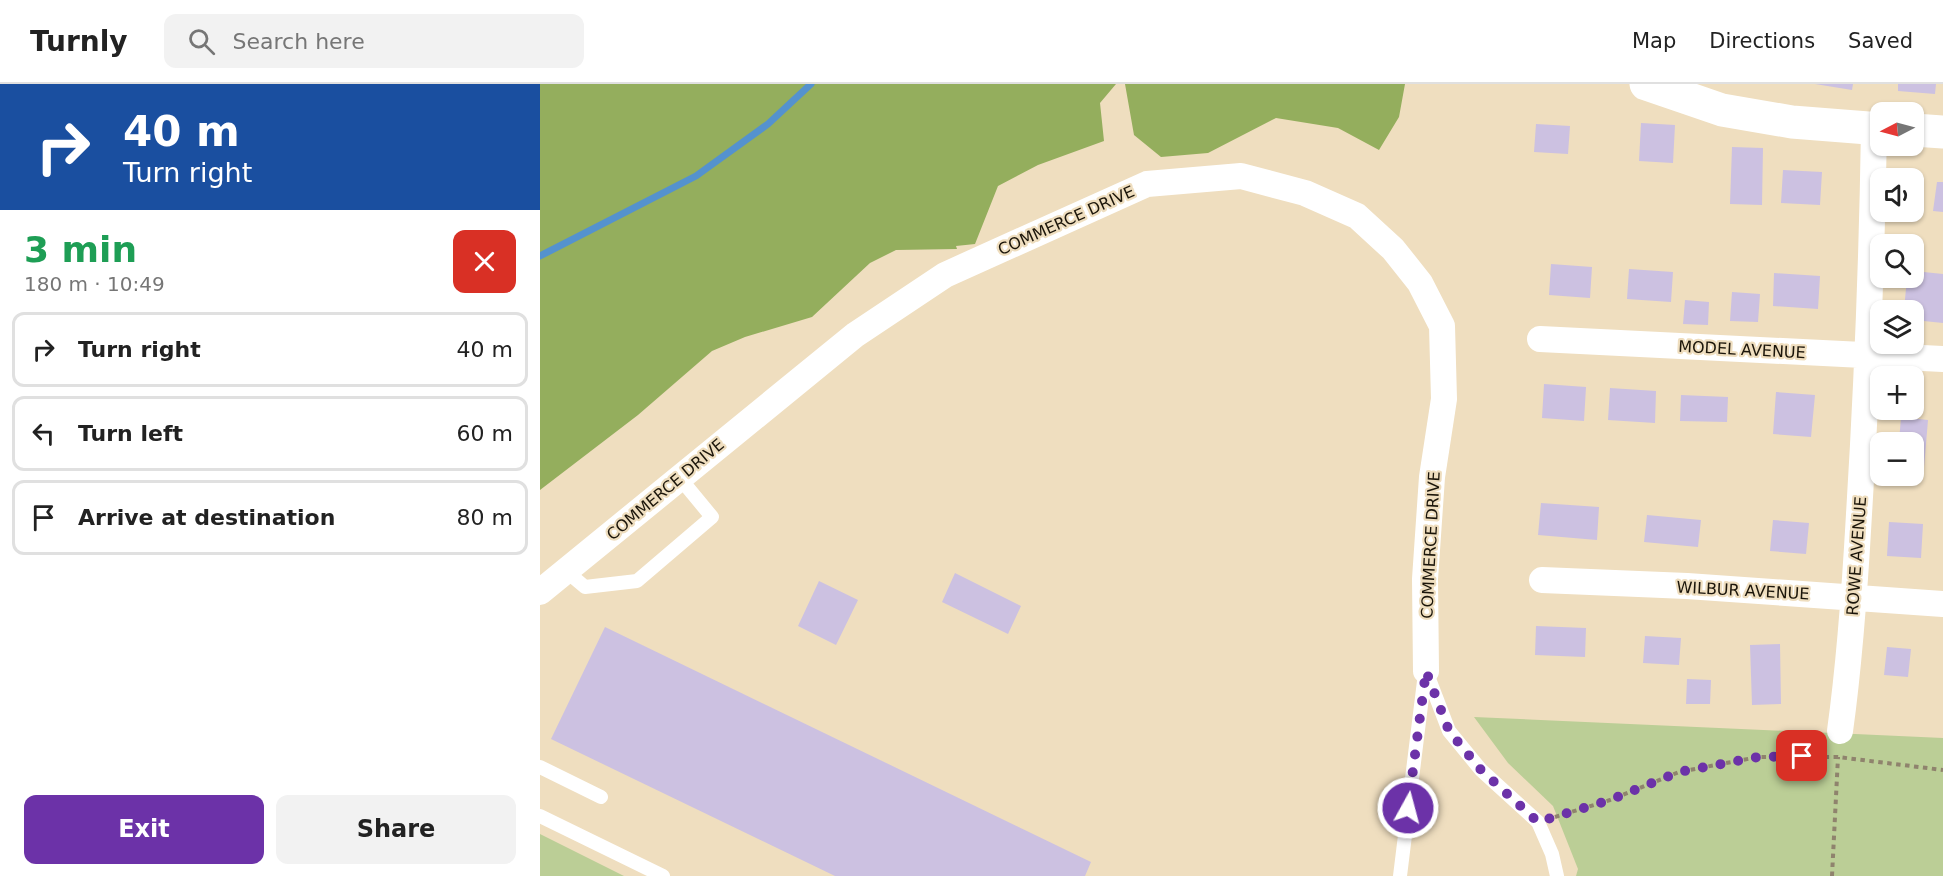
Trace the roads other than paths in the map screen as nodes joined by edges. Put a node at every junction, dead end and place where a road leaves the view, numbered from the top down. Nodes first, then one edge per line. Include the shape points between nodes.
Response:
1 (1646, 84) edge
2 (1870, 128) edge
3 (1924, 131) edge
4 (1943, 132) edge
5 (1876, 156) edge
6 (1540, 339) dead end
7 (1868, 354) junction
8 (1943, 359) edge
9 (679, 477) junction
10 (566, 571) junction
11 (1542, 580) dead end
12 (540, 592) edge
13 (1854, 596) junction
14 (1943, 604) edge
15 (1426, 671) junction
16 (1840, 731) dead end
17 (540, 767) edge
18 (601, 797) dead end
19 (540, 816) edge
20 (663, 876) edge
21 (1400, 876) edge
22 (1557, 876) edge

1 - 2 street via 1722,110 1792,122
3 - 4 street
5 - 7 street, ROWE AVENUE
6 - 7 street, MODEL AVENUE
7 - 8 street, MODEL AVENUE
7 - 13 street, ROWE AVENUE
9 - 10 street, COMMERCE DRIVE
9 - 10 lane via 712,517 637,581 585,587
9 - 15 street, COMMERCE DRIVE via 855,335 945,275 1147,184 1241,176 1305,193 1357,216 1393,249 1420,283 1442,326 1444,399 1432,477 1425,579
10 - 12 street, COMMERCE DRIVE
11 - 13 street, WILBUR AVENUE
13 - 14 street, WILBUR AVENUE
13 - 16 street, ROWE AVENUE
15 - 21 lane
15 - 22 lane via 1449,731 1481,770 1538,822
17 - 18 lane
19 - 20 lane

